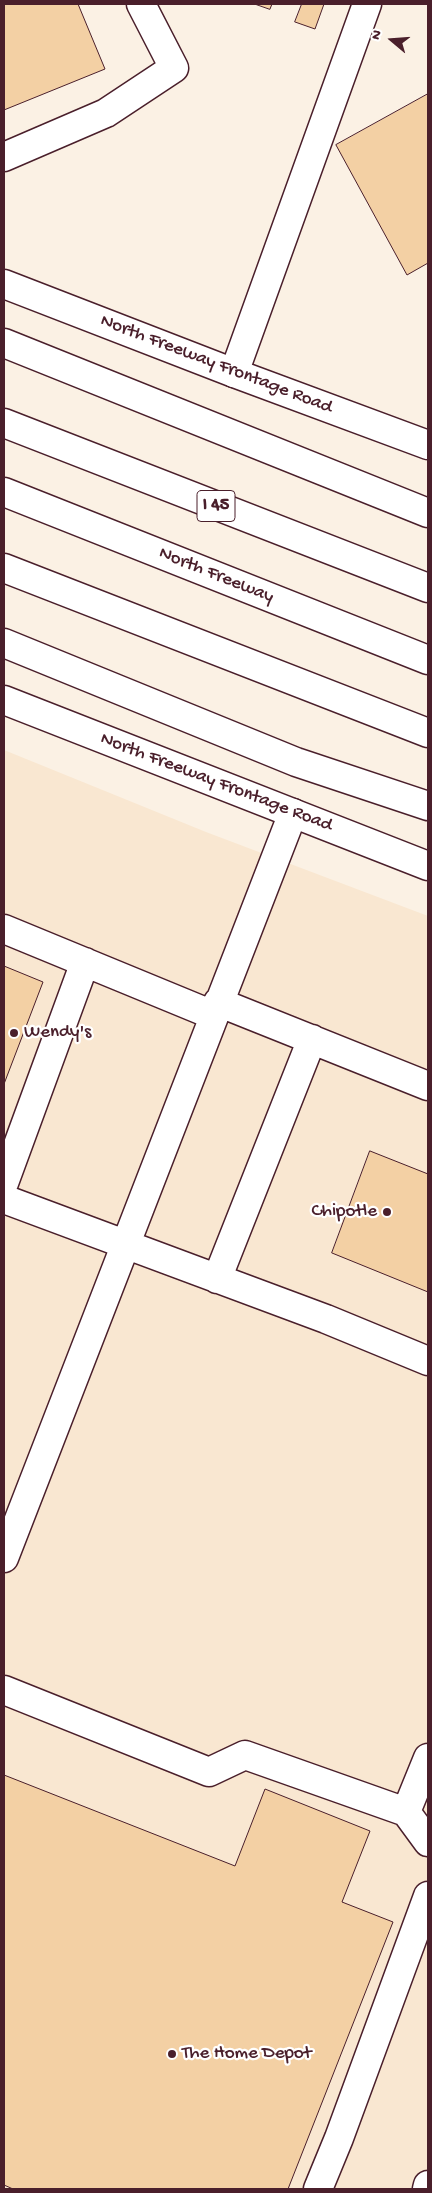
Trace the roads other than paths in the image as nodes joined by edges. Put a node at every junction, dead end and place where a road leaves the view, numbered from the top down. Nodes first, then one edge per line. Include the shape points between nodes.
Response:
1 (140, 4) edge
2 (367, 4) edge
3 (4, 157) edge
4 (4, 284) edge
5 (4, 342) edge
6 (234, 374) junction
7 (4, 423) edge
8 (426, 439) edge
9 (4, 492) edge
10 (428, 513) edge
11 (4, 568) edge
12 (428, 588) edge
13 (16, 648) edge
14 (428, 660) edge
15 (4, 700) edge
16 (428, 733) edge
17 (428, 806) edge
18 (293, 813) junction
19 (428, 866) edge
20 (4, 929) edge
21 (85, 962) junction
22 (216, 1008) junction
23 (312, 1039) junction
24 (428, 1086) edge
25 (4, 1182) edge
26 (4, 1199) edge
27 (125, 1244) junction
28 (218, 1279) junction
29 (428, 1362) edge
30 (4, 1558) edge
31 (4, 1690) edge
32 (428, 1758) edge
33 (406, 1812) junction
34 (428, 1842) edge
35 (428, 1896) edge
36 (428, 2186) edge
37 (318, 2189) edge
38 (427, 2189) edge

1 - 3 main road via 174,68 106,113
2 - 6 main road
4 - 6 main road, North Freeway Frontage Road
5 - 10 main road
6 - 8 main road, North Freeway Frontage Road
7 - 12 main road, I 45
9 - 14 main road, North Freeway
11 - 16 main road
13 - 17 main road via 296,762
15 - 18 main road, North Freeway Frontage Road
18 - 19 main road, North Freeway Frontage Road
18 - 22 main road
20 - 21 main road
21 - 22 main road
21 - 25 main road
22 - 23 main road
22 - 27 main road
23 - 24 main road
23 - 28 main road
26 - 27 main road
27 - 28 main road
27 - 30 main road
28 - 29 main road
31 - 33 main road via 209,1772 245,1754
32 - 33 main road
33 - 34 main road
35 - 37 main road
36 - 38 main road

